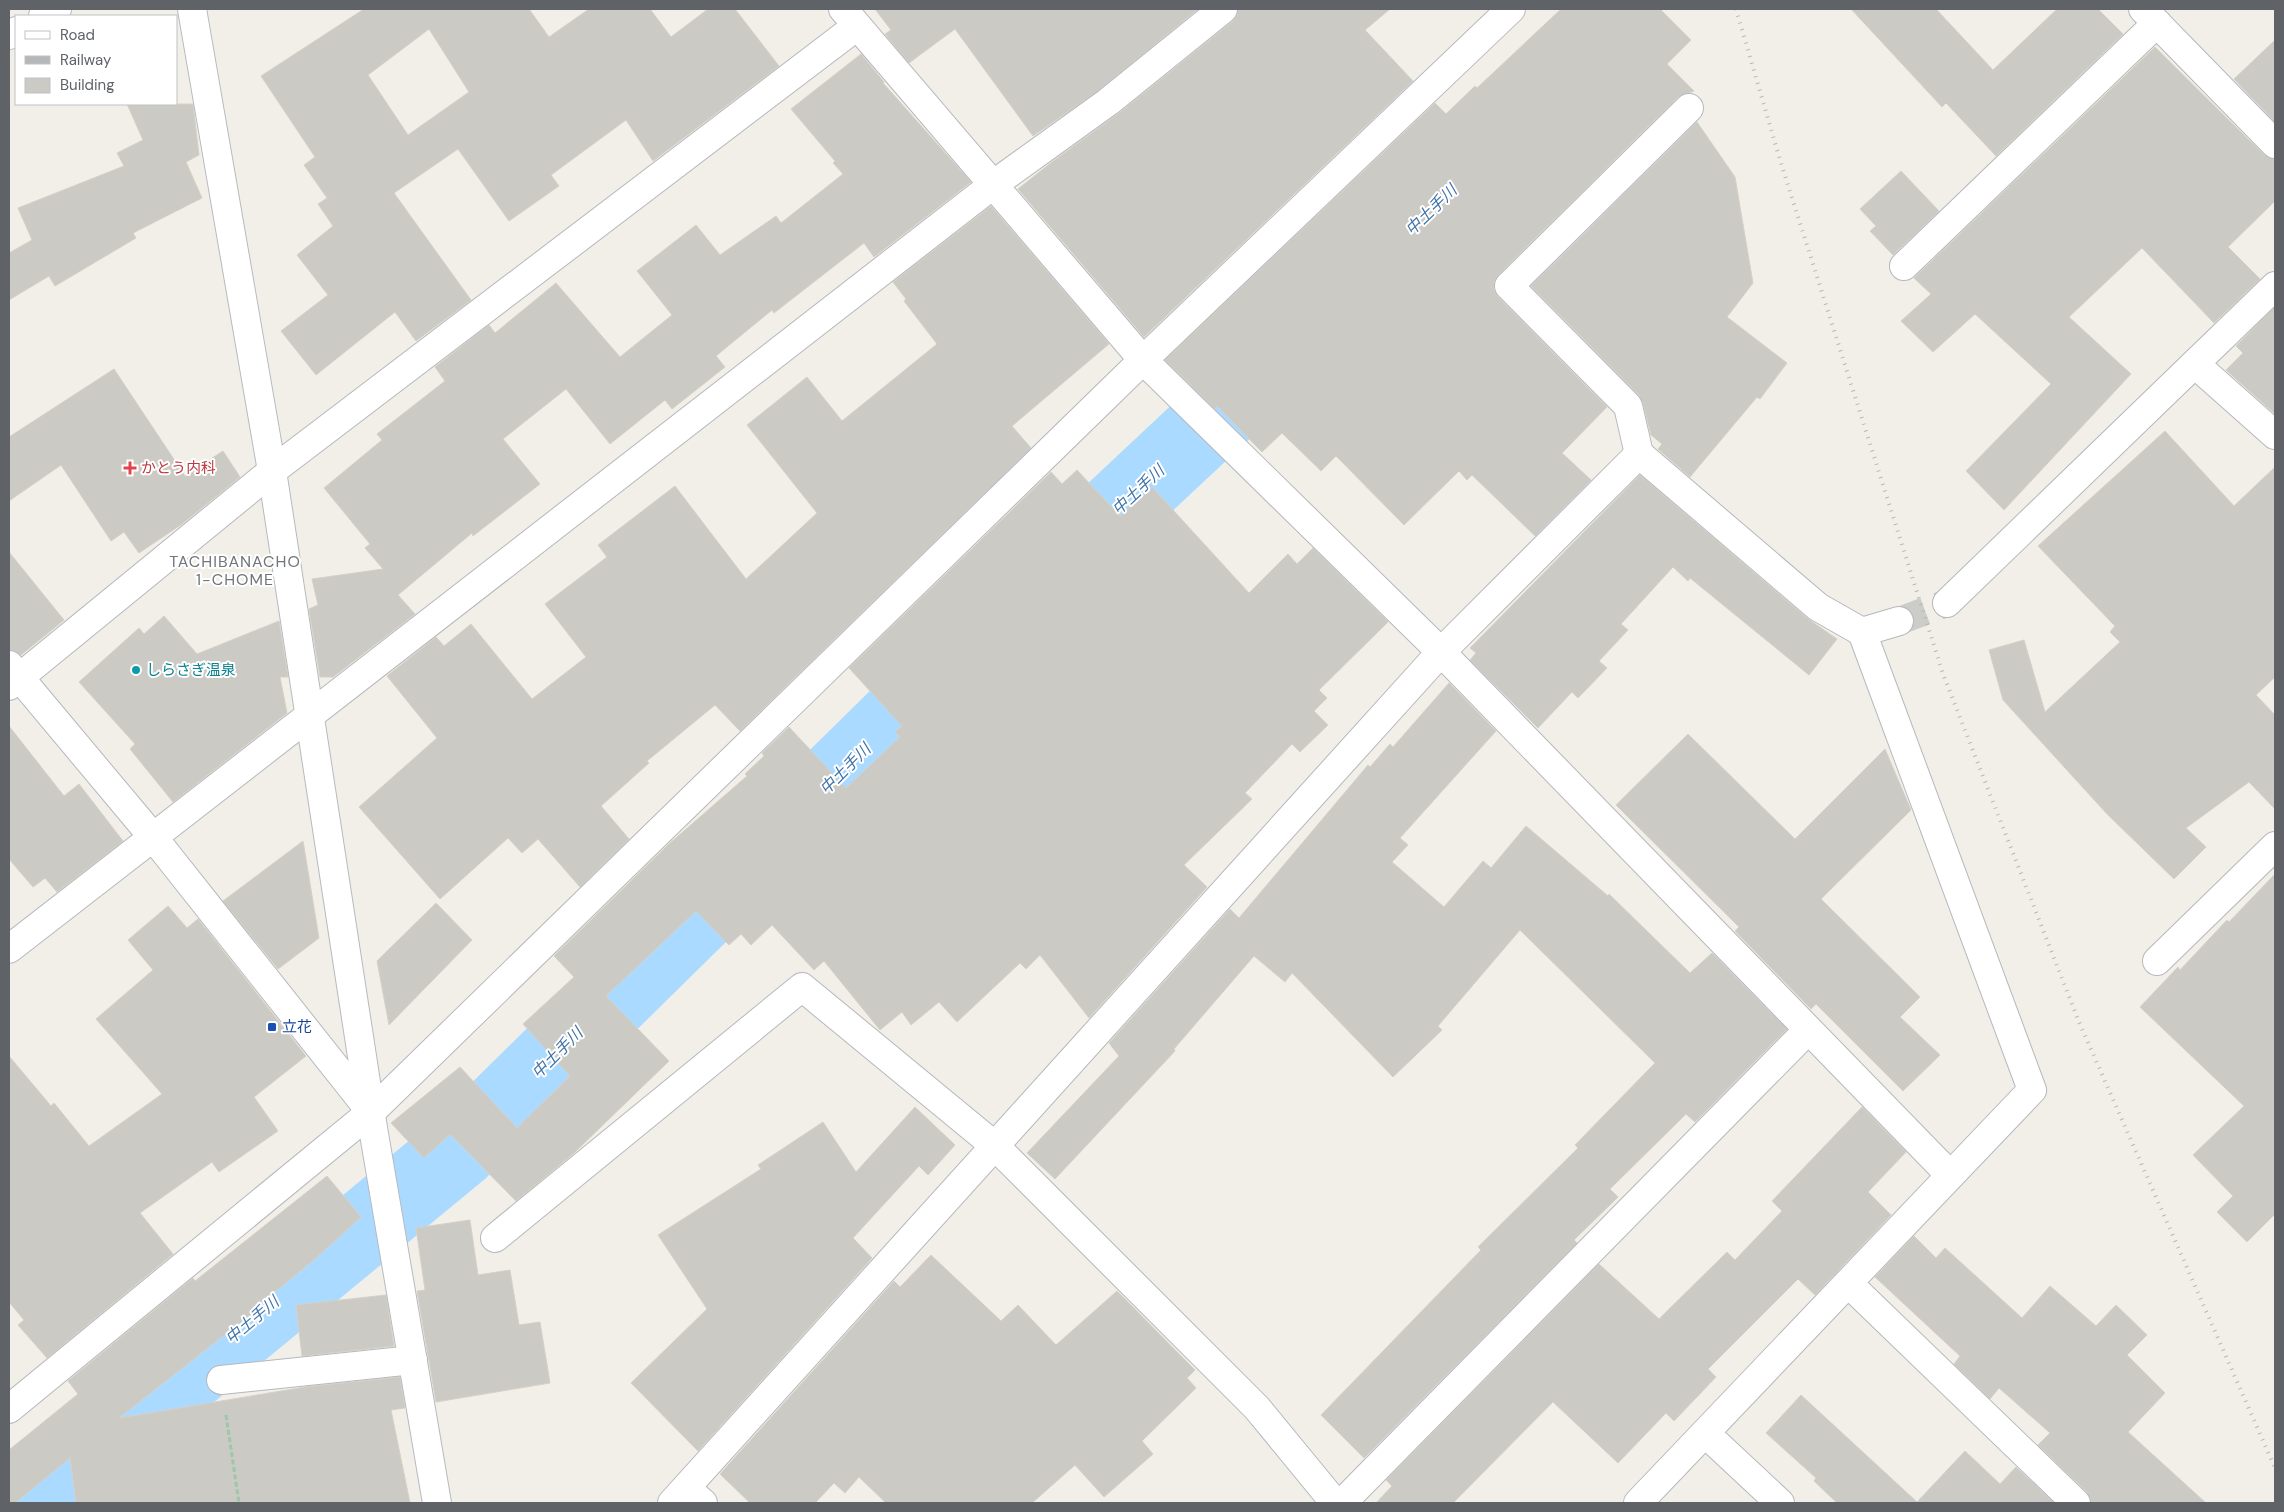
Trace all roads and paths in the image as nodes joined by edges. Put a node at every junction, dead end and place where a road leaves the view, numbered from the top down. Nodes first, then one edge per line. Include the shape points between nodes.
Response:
1 (57, 9) edge
2 (192, 9) edge
3 (1223, 9) edge
4 (1511, 9) edge
5 (45, 15) edge
6 (2150, 16) edge
7 (850, 18) edge
8 (1689, 108) dead end
9 (2275, 144) edge
10 (994, 184) junction
11 (1904, 266) dead end
12 (2275, 286) edge
13 (1143, 360) junction
14 (2195, 364) junction
15 (2275, 435) edge
16 (1639, 454) junction
17 (272, 471) junction
18 (1948, 603) tunnel mouth
19 (1899, 621) tunnel mouth
20 (1862, 632) junction
21 (1441, 652) junction
22 (12, 676) edge
23 (310, 716) junction
24 (153, 837) junction
25 (2275, 846) edge
26 (9, 949) edge
27 (2158, 961) dead end
28 (1808, 1030) junction
29 (372, 1120) junction
30 (995, 1146) junction
31 (1950, 1175) junction
32 (495, 1238) dead end
33 (1848, 1283) junction
34 (413, 1360) junction
35 (221, 1380) joint
36 (9, 1409) edge
37 (1705, 1433) junction
38 (687, 1498) edge
39 (239, 1503) edge
40 (437, 1503) edge
41 (1335, 1503) edge
42 (1342, 1503) edge
43 (1638, 1503) edge
44 (1780, 1503) edge
45 (2076, 1503) edge

1 - 5 street
2 - 17 street
3 - 10 street via 1108,102
4 - 13 street
6 - 9 street
6 - 11 street
7 - 10 street
7 - 17 street
8 - 16 street via 1509,286 1628,406
10 - 13 street
10 - 23 street
12 - 14 street
13 - 21 street
13 - 29 street
14 - 15 street
14 - 18 street
16 - 20 street via 1818,607
16 - 21 street
17 - 22 street
17 - 23 street
19 - 20 street
20 - 31 street via 2032,1090
21 - 28 street
21 - 30 street
22 - 24 street
23 - 24 street
23 - 29 street
24 - 26 street
24 - 29 street
25 - 27 street
28 - 31 street
28 - 42 street
29 - 34 street
29 - 36 street
30 - 32 street via 802,987
30 - 38 street
30 - 41 street via 1258,1408
31 - 33 street
33 - 37 street
33 - 45 street
34 - 35 street
34 - 40 street
35 - 39 path
37 - 43 street
37 - 44 street

